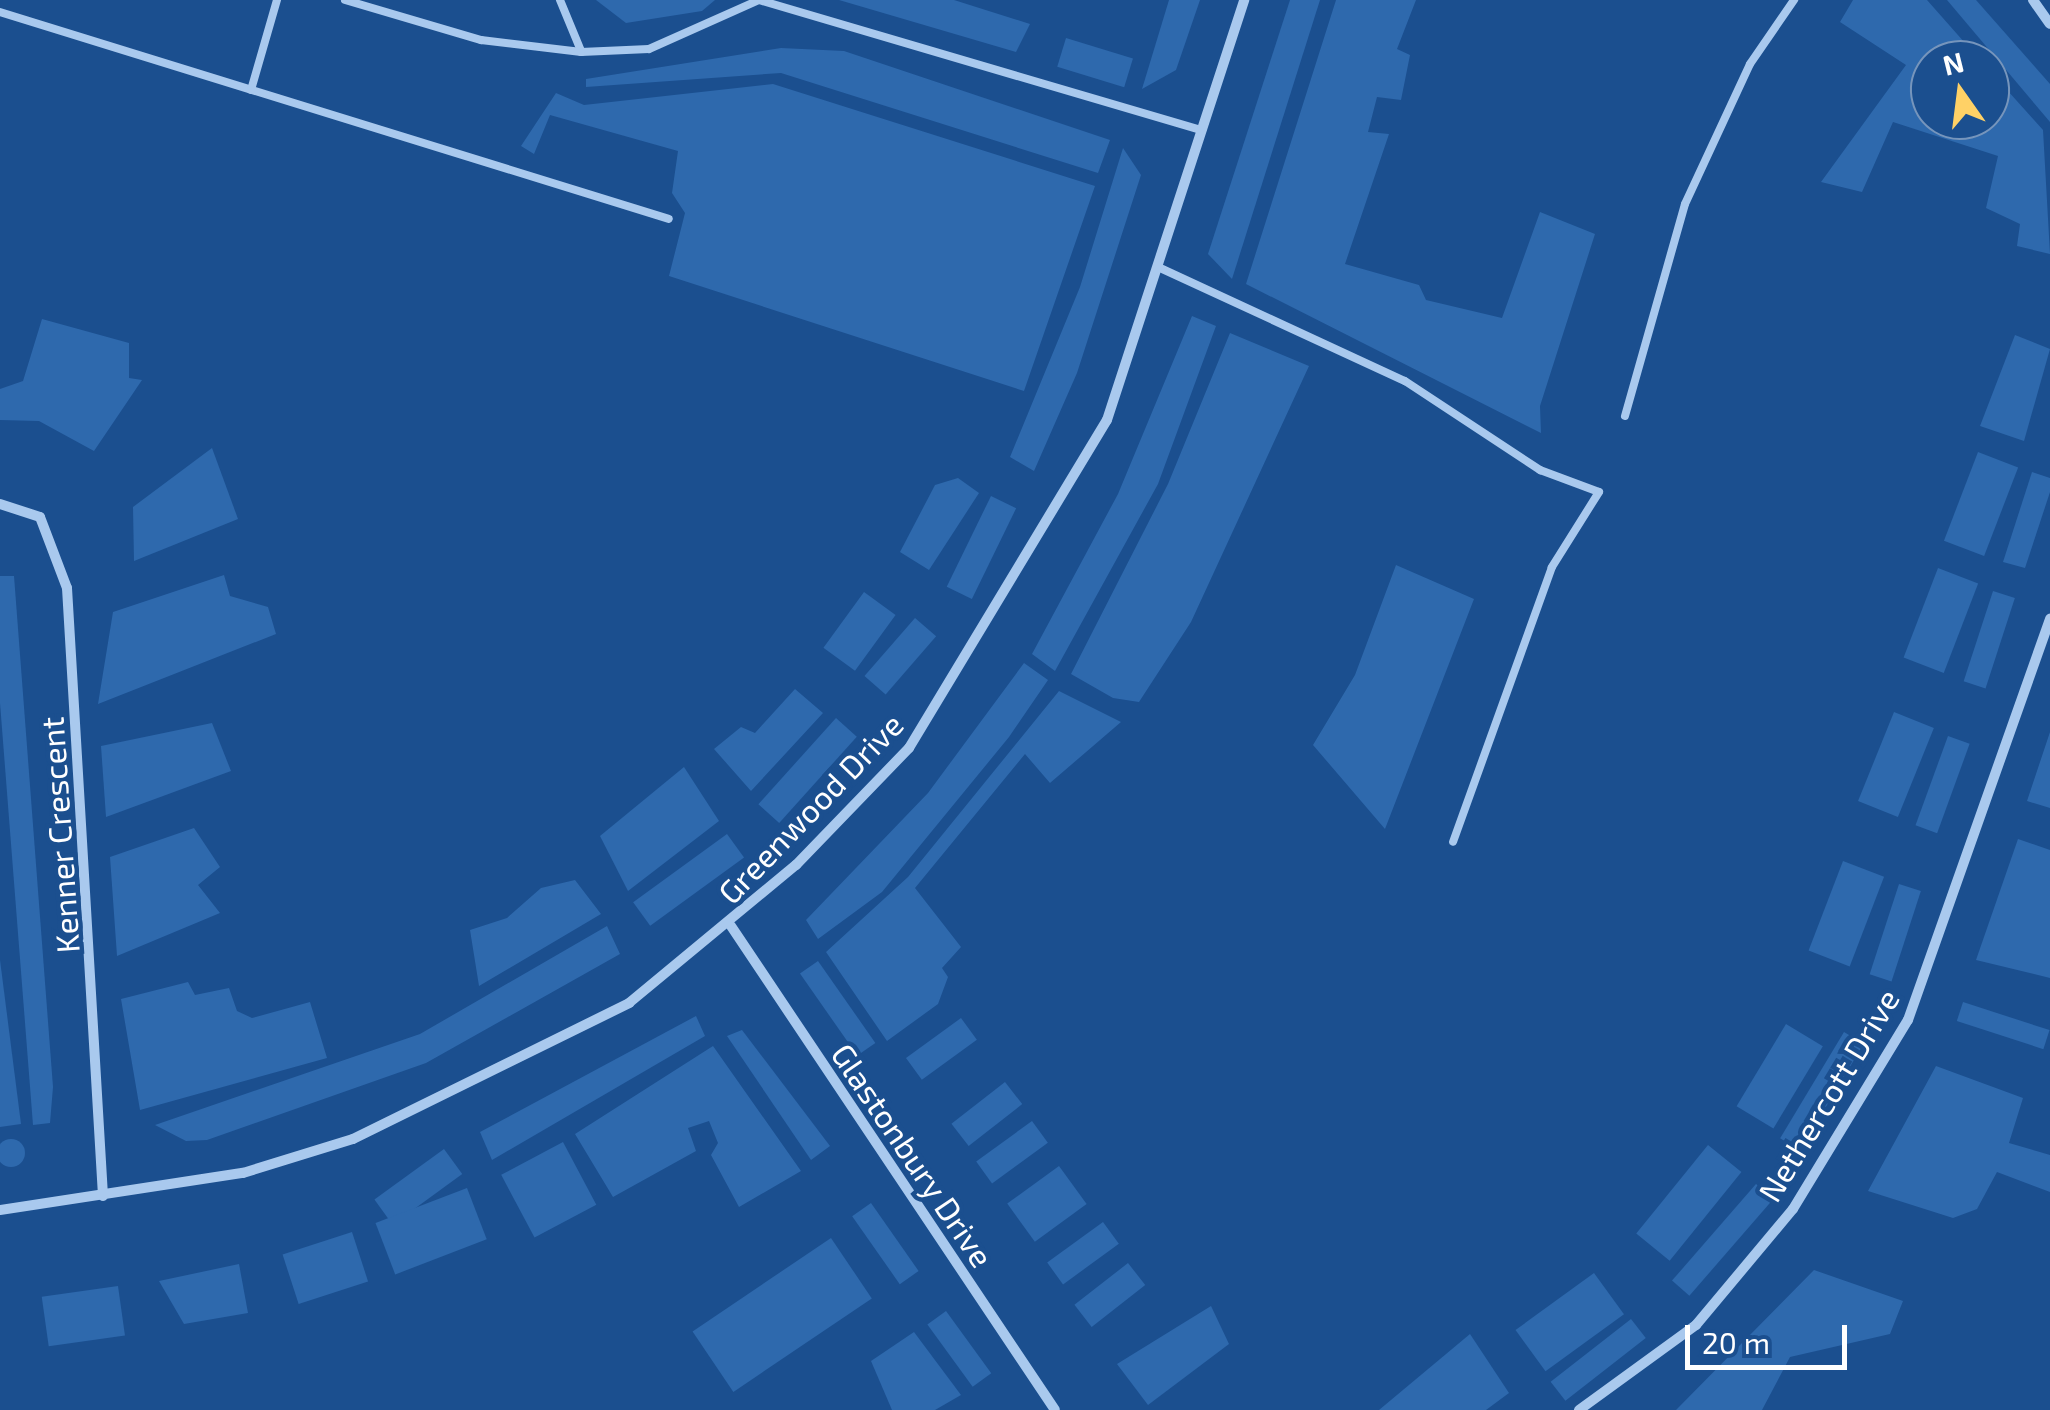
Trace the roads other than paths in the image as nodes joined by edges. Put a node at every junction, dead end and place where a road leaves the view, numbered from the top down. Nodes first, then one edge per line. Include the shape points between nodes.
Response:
1 (277, 0) edge
2 (345, 0) edge
3 (560, 0) edge
4 (1244, 0) edge
5 (1794, 0) edge
6 (2033, 0) edge
7 (0, 12) edge
8 (2050, 24) edge
9 (581, 52) junction
10 (251, 90) junction
11 (1202, 130) junction
12 (669, 219) dead end
13 (1158, 267) junction
14 (1625, 416) dead end
15 (0, 504) edge
16 (2050, 618) edge
17 (1453, 842) dead end
18 (732, 926) junction
19 (103, 1196) junction
20 (0, 1210) edge
21 (1055, 1410) edge
22 (1579, 1410) edge

1 - 10 lane
2 - 9 lane via 481,40
3 - 9 lane
4 - 11 street, Greenwood Drive
5 - 14 lane via 1750,64 1685,204
6 - 8 street
7 - 10 lane
9 - 11 lane via 649,49 759,0
10 - 12 lane
11 - 13 street, Greenwood Drive
13 - 17 lane via 1405,381 1540,470 1599,492 1552,568
13 - 18 street, Greenwood Drive via 1107,420 946,692 909,748
15 - 19 street, Kenner Crescent via 40,517 67,588
16 - 22 street, Nethercott Drive via 1899,1036 1793,1210 1696,1325
18 - 19 street, Greenwood Drive via 629,1003 353,1139 243,1173
18 - 21 street, Glastonbury Drive
19 - 20 street, Greenwood Drive

